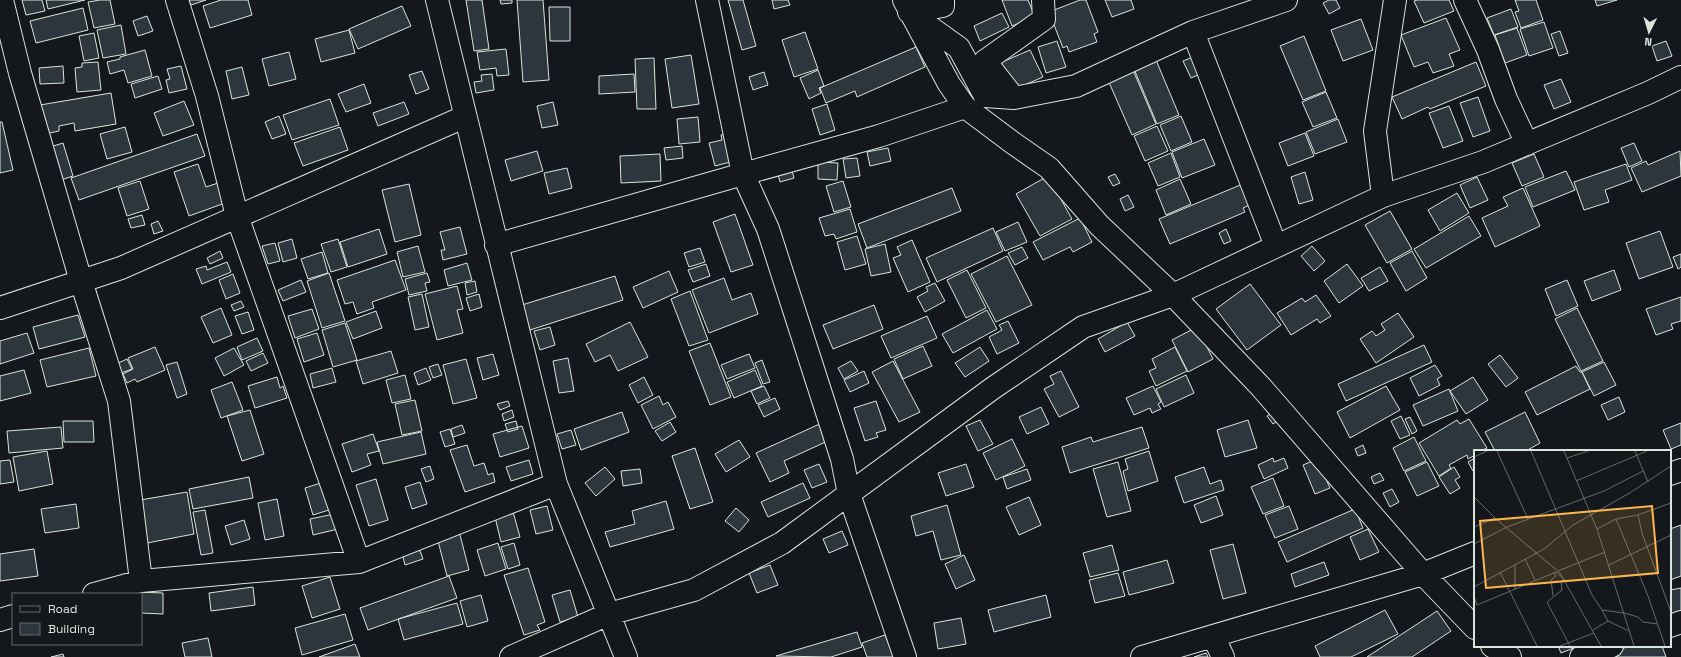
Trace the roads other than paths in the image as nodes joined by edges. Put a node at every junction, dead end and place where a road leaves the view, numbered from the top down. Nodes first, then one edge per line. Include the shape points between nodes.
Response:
1 (2, 0) edge
2 (178, 0) edge
3 (437, 0) edge
4 (707, 0) edge
5 (943, 0) edge
6 (1043, 0) edge
7 (1286, 0) edge
8 (1395, 0) edge
9 (1465, 0) edge
10 (907, 6) edge
11 (1192, 32) junction
12 (1681, 77) edge
13 (1014, 98) junction
14 (965, 107) junction
15 (464, 117) junction
16 (1528, 144) junction
17 (743, 174) junction
18 (1383, 196) junction
19 (237, 216) junction
20 (496, 246) junction
21 (1276, 246) junction
22 (81, 281) junction
23 (1173, 295) junction
24 (0, 308) edge
25 (1681, 470) edge
26 (1671, 474) edge
27 (556, 484) junction
28 (849, 494) junction
29 (1474, 553) edge
30 (359, 562) junction
31 (1423, 574) junction
32 (141, 581) junction
33 (98, 593) edge
34 (609, 614) junction
35 (12, 616) edge
36 (0, 620) edge
37 (1681, 622) edge
38 (1671, 626) edge
39 (1474, 627) edge
40 (1213, 636) junction
41 (1494, 647) edge
42 (1609, 647) edge
43 (512, 657) edge
44 (626, 657) edge
45 (906, 657) edge
46 (1142, 657) edge
47 (1223, 657) edge
48 (1510, 657) edge
49 (1581, 657) edge

1 - 22 street via 20,73
2 - 19 street via 207,96
3 - 15 street
4 - 17 street
5 - 10 street via 943,6
6 - 13 street via 1044,20 985,61
7 - 11 street
8 - 18 street via 1375,131
9 - 16 street via 1488,50 1506,99
10 - 13 street via 959,48 985,96
10 - 14 street via 949,84
11 - 13 street via 1076,86
11 - 21 street
12 - 16 street
14 - 17 street via 879,136
14 - 23 street via 1049,168 1099,225
15 - 19 street
15 - 20 street
16 - 18 street
17 - 20 street
17 - 28 street via 768,229 842,459
18 - 21 street
19 - 22 street via 121,268
19 - 30 street
20 - 27 street
21 - 23 street
22 - 24 street
22 - 32 street via 119,402
23 - 28 street via 1083,327 993,388
23 - 31 street via 1261,387
25 - 26 street
27 - 30 street
27 - 34 street
28 - 34 street via 782,543 694,590
28 - 45 street
29 - 31 street
30 - 32 street
31 - 39 street
31 - 40 street
32 - 33 street
34 - 43 street
34 - 44 street
35 - 36 street
37 - 38 street
40 - 46 street
40 - 47 street
41 - 48 street
42 - 49 street

